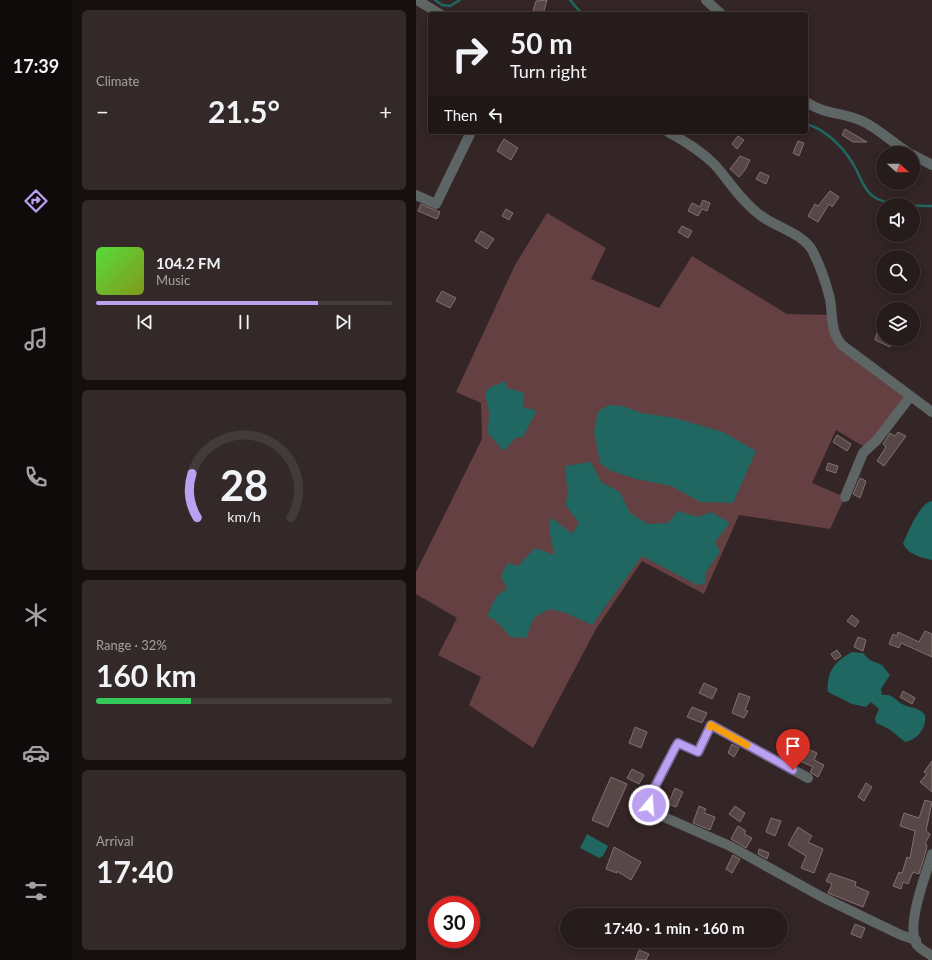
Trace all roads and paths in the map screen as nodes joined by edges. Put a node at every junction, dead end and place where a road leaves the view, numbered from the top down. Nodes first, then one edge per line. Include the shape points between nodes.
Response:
1 (417, 0) edge
2 (706, 0) edge
3 (437, 12) edge
4 (719, 12) edge
5 (808, 103) edge
6 (470, 134) edge
7 (672, 134) edge
8 (899, 146) edge
9 (920, 159) edge
10 (932, 165) edge
11 (416, 196) edge
12 (910, 397) junction
13 (932, 412) edge
14 (845, 497) dead end
15 (808, 778) dead end
16 (932, 854) edge
17 (916, 940) junction
18 (932, 956) edge

1 - 3 street
2 - 4 street
5 - 8 street via 830,114 863,122
6 - 11 street via 436,204
7 - 12 street via 704,155 758,214 808,244 830,299 832,328 837,339
9 - 10 street
12 - 13 street
12 - 14 street via 877,440 863,453
15 - 17 street via 711,725 698,752 678,743 648,800 653,811 664,818 730,846 822,897 901,936
16 - 17 street via 914,922
17 - 18 street via 918,945

